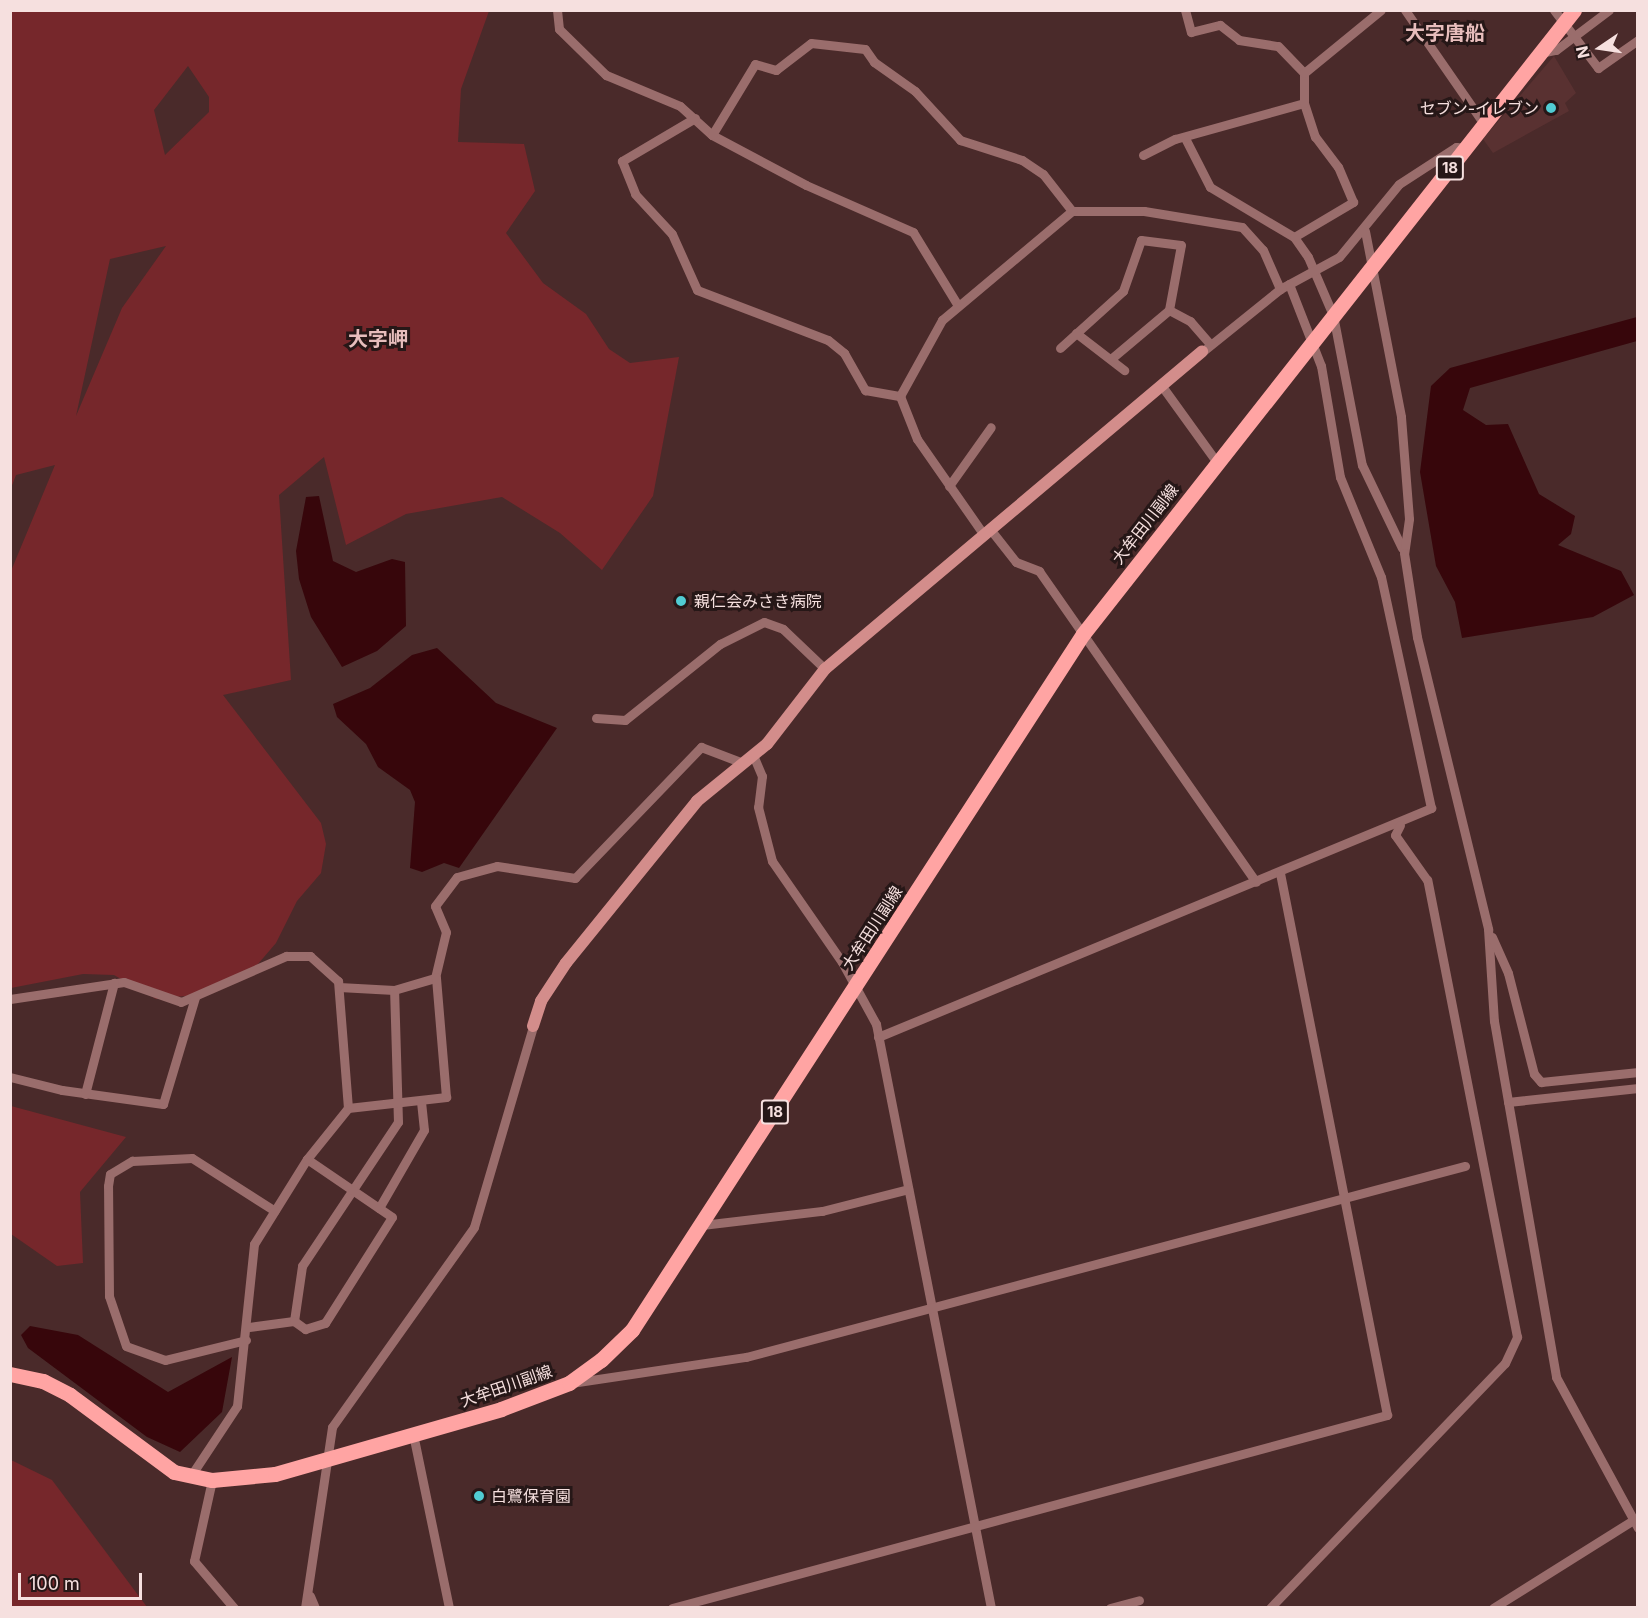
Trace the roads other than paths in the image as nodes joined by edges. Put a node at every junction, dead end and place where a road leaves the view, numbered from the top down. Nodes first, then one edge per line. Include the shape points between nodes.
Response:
1 (557, 10) edge
2 (1185, 10) edge
3 (1381, 10) edge
4 (1405, 10) edge
5 (1609, 10) edge
6 (1564, 14) edge
7 (1576, 36) junction
8 (1638, 39) edge
9 (1540, 52) junction
10 (1304, 73) junction
11 (1304, 103) junction
12 (695, 118) junction
13 (1484, 124) junction
14 (712, 135) junction
15 (1185, 138) junction
16 (1466, 147) junction
17 (1143, 155) dead end
18 (1072, 211) junction
19 (1365, 231) junction
20 (1294, 237) junction
21 (1374, 263) junction
22 (1312, 272) junction
23 (1284, 286) junction
24 (957, 304) junction
25 (1169, 310) junction
26 (1331, 317) junction
27 (1076, 333) junction
28 (1315, 337) junction
29 (1060, 348) dead end
30 (1206, 348) junction
31 (1112, 358) junction
32 (1124, 370) dead end
33 (1164, 389) junction
34 (900, 396) junction
35 (991, 427) dead end
36 (1216, 460) junction
37 (949, 486) junction
38 (987, 532) junction
39 (1404, 553) junction
40 (1083, 634) junction
41 (825, 669) junction
42 (596, 718) dead end
43 (748, 759) junction
44 (1400, 825) junction
45 (1280, 873) junction
46 (1256, 882) junction
47 (1488, 929) junction
48 (436, 977) junction
49 (114, 983) junction
50 (856, 986) junction
51 (339, 987) junction
52 (394, 990) junction
53 (195, 997) junction
54 (10, 999) edge
55 (533, 1026) joint
56 (878, 1037) junction
57 (1638, 1072) edge
58 (10, 1077) edge
59 (1638, 1088) edge
60 (85, 1094) junction
61 (421, 1100) junction
62 (398, 1101) junction
63 (1508, 1102) junction
64 (348, 1108) junction
65 (307, 1159) junction
66 (1466, 1166) dead end
67 (908, 1189) junction
68 (354, 1192) junction
69 (1346, 1198) junction
70 (379, 1208) junction
71 (275, 1211) junction
72 (702, 1224) junction
73 (932, 1308) junction
74 (294, 1321) junction
75 (249, 1327) junction
76 (246, 1340) junction
77 (10, 1374) edge
78 (569, 1383) junction
79 (413, 1434) junction
80 (325, 1459) junction
81 (189, 1478) junction
82 (212, 1480) junction
83 (1633, 1523) edge
84 (975, 1526) junction
85 (310, 1596) junction
86 (1139, 1600) dead end
87 (234, 1608) edge
88 (305, 1608) edge
89 (315, 1608) edge
90 (449, 1608) edge
91 (672, 1608) edge
92 (991, 1608) edge
93 (1110, 1608) edge
94 (1270, 1608) edge
95 (1492, 1608) edge

1 - 12 street via 559,29 606,75
2 - 10 street via 1191,32 1220,25 1239,40 1278,46
3 - 10 street
4 - 13 street
5 - 7 street
6 - 7 street
6 - 9 main road, 大牟田川副線 / 18
7 - 8 street via 1598,68
7 - 9 street
9 - 13 main road, 大牟田川副線 / 18
10 - 11 street
11 - 15 street
11 - 20 street via 1315,137 1338,167 1353,202
12 - 14 street
12 - 34 street via 622,161 635,194 672,234 697,290 828,340 844,353 865,390
13 - 16 main road, 大牟田川副線 / 18
14 - 18 street via 755,64 776,70 811,43 865,49 874,62 915,91 960,140 1036,170 1066,197
14 - 24 street via 913,232
15 - 17 street
15 - 20 street via 1210,187
16 - 19 street via 1456,147 1399,184
16 - 21 main road, 大牟田川副線 / 18
18 - 23 street via 1144,211 1242,228 1263,250
18 - 24 street
19 - 21 street
19 - 22 street via 1339,257
20 - 22 street
21 - 26 main road, 大牟田川副線 / 18
21 - 39 street via 1401,417 1409,519
22 - 23 street
22 - 26 street
23 - 28 street
23 - 30 street
24 - 34 street via 942,320
25 - 27 street via 1181,245 1141,240 1127,286
25 - 30 street via 1190,321
25 - 31 street
26 - 28 main road, 大牟田川副線 / 18
26 - 39 street via 1362,465
27 - 29 street
27 - 31 street
28 - 36 main road, 大牟田川副線 / 18
28 - 44 street via 1340,477 1382,577 1431,808
30 - 33 street
31 - 32 street
33 - 36 street
33 - 38 street
34 - 37 street via 917,439
35 - 37 street
36 - 40 main road, 大牟田川副線 / 18
37 - 38 street
38 - 40 street via 1016,562 1040,571
38 - 41 street
39 - 47 street via 1417,637
40 - 46 street
40 - 50 main road, 大牟田川副線 / 18
41 - 42 street via 783,629 764,622 720,644 625,720
41 - 43 street
43 - 48 street via 701,747 574,878 497,866 457,877 435,906 446,932
43 - 50 street via 762,776 758,807 772,861
43 - 55 street via 697,801 566,963 541,1001
44 - 45 street
44 - 94 street via 1395,835 1427,880 1517,1337 1505,1363
45 - 46 street
45 - 69 street
46 - 56 street
47 - 57 street via 1508,973 1534,1074 1541,1082
47 - 63 street via 1494,1021
48 - 52 street
48 - 61 street via 446,1098
49 - 53 street via 181,1002
49 - 54 street
49 - 60 street
50 - 56 street
50 - 72 main road, 大牟田川副線 / 18
51 - 52 street
51 - 53 street via 310,956 298,954
51 - 64 street
52 - 62 street
53 - 60 street via 164,1104
55 - 80 street via 474,1227 400,1324 332,1427
56 - 67 street
58 - 60 street
59 - 63 street
61 - 62 street
61 - 70 street via 424,1130
62 - 64 street
62 - 68 street via 398,1122
63 - 83 street via 1556,1377
64 - 65 street
65 - 68 street
65 - 71 street
66 - 69 street
67 - 72 street via 822,1211
67 - 73 street
68 - 70 street
68 - 74 street via 302,1266
69 - 73 street
69 - 84 street via 1387,1415
70 - 74 street via 392,1217 325,1323 305,1329
71 - 75 street via 248,1263
71 - 76 street via 192,1158 132,1161 110,1174 109,1296 126,1346 165,1360
72 - 78 main road, 大牟田川副線 / 18 via 632,1330
73 - 78 street via 746,1357
73 - 84 street
74 - 75 street
75 - 76 street
76 - 81 street via 237,1406
77 - 81 main road, 大牟田川副線 / 18 via 43,1381 70,1395 142,1452
78 - 79 main road, 大牟田川副線 / 18
79 - 80 main road, 大牟田川副線 / 18
79 - 90 street
80 - 82 main road, 大牟田川副線 / 18 via 275,1473
80 - 85 street via 328,1480
81 - 82 main road, 大牟田川副線 / 18
82 - 87 street via 194,1561
83 - 95 street
84 - 91 street
84 - 92 street
85 - 88 street
85 - 89 street
86 - 93 street

